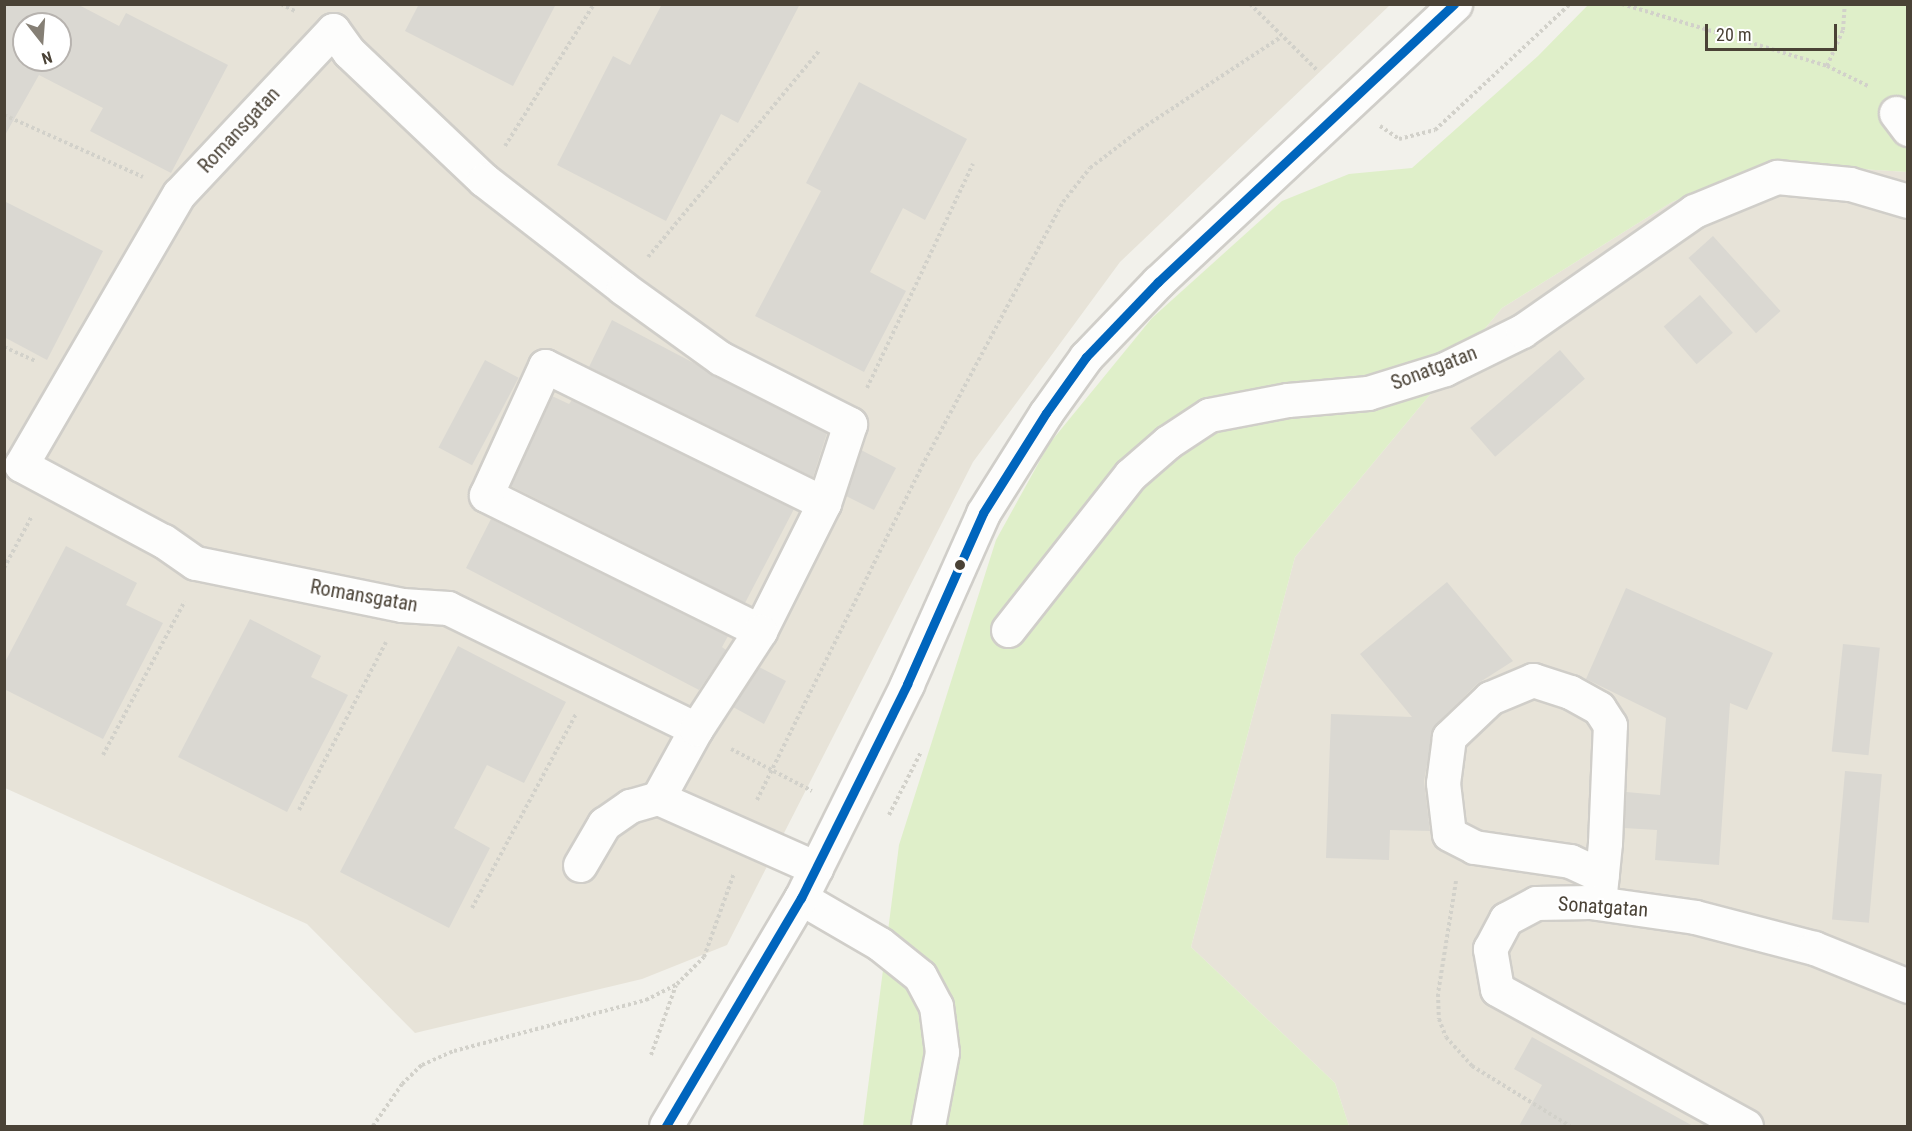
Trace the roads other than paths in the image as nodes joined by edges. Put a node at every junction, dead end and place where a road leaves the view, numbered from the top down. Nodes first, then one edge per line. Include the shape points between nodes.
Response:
1 (1455, 4) edge
2 (1908, 201) edge
3 (824, 503) junction
4 (1008, 630) dead end
5 (760, 632) junction
6 (696, 729) junction
7 (658, 798) junction
8 (580, 866) dead end
9 (816, 868) junction
10 (1600, 889) junction
11 (801, 898) junction
12 (1908, 986) edge
13 (666, 1126) edge
14 (928, 1126) edge
15 (1746, 1126) edge

1 - 9 street via 1158,282 1086,357 983,513 907,684
2 - 4 street, Sonatgatan via 1850,184 1777,177 1694,212 1522,331 1445,369 1368,393 1288,400 1209,415 1168,442 1130,475
3 - 5 street
3 - 5 street via 545,366 486,495
3 - 6 street, Romansgatan via 850,424 720,358 623,288 484,180 349,52 333,30 179,194 21,465 163,541 195,563 402,605 448,608
5 - 6 street
6 - 7 street
7 - 8 street via 630,806 604,824
7 - 9 street
9 - 11 street
10 - 10 street via 1610,725 1599,708 1570,692 1533,680 1490,698 1449,736 1443,783 1449,834 1474,847 1570,861
10 - 12 street, Sonatgatan via 1814,948
10 - 15 street, Sonatgatan via 1536,903 1506,919 1490,949 1497,989
11 - 13 street
11 - 14 street via 880,944 920,976 936,1006 942,1052

